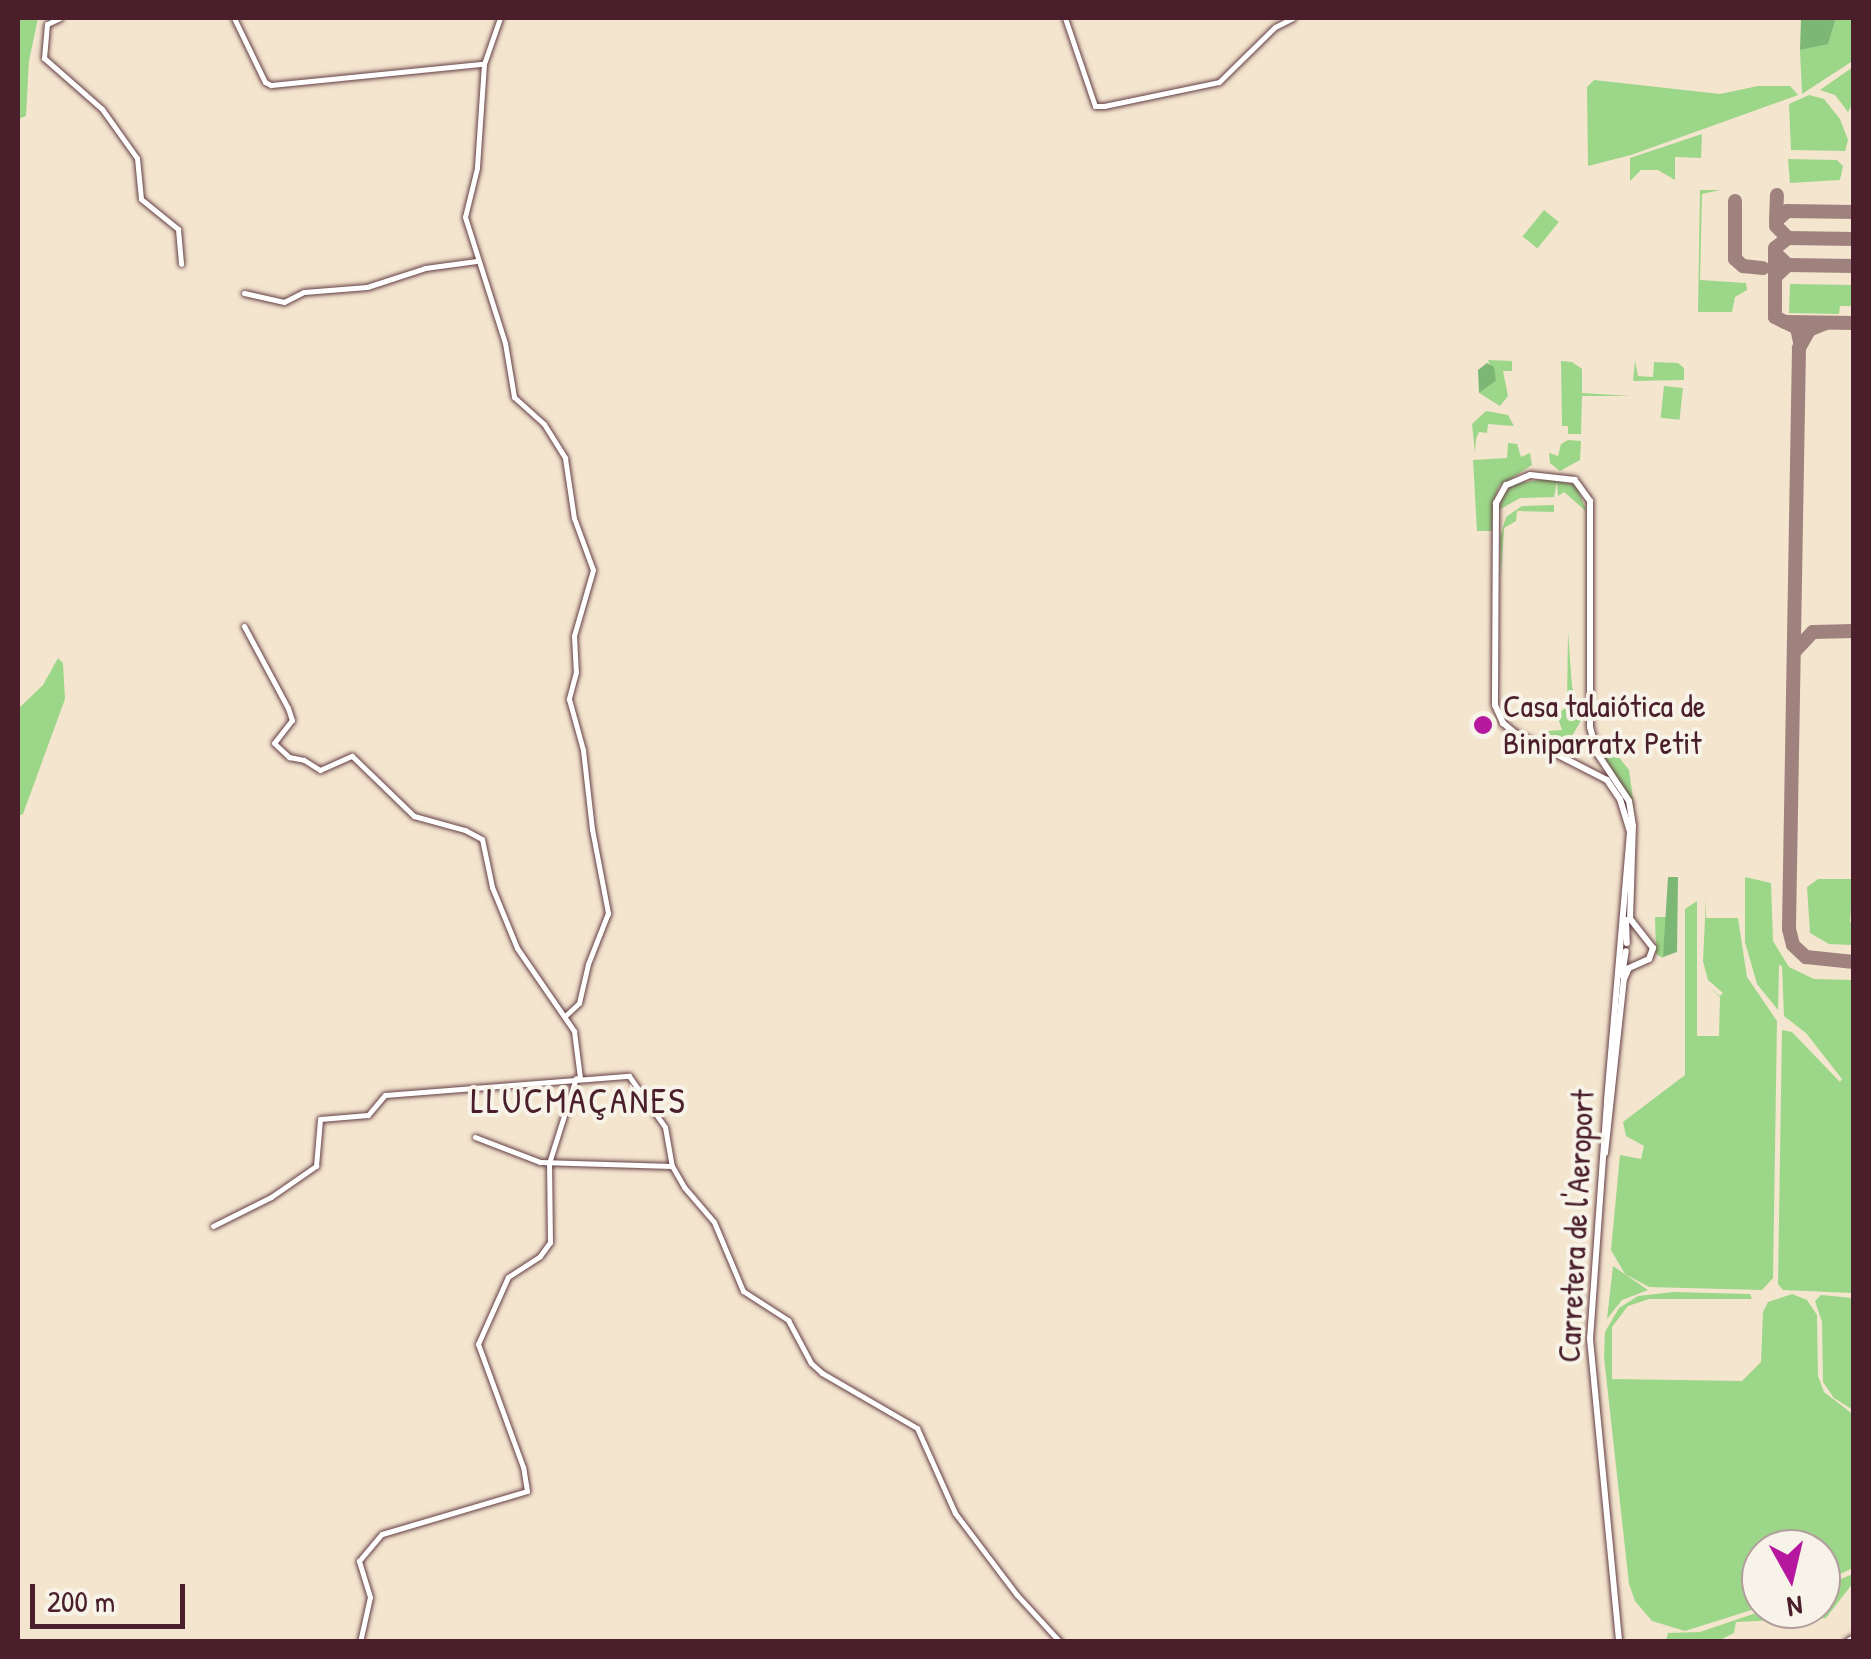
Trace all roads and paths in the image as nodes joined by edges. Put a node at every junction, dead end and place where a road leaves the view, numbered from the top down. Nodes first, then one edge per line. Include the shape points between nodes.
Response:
1 (60, 18) edge
2 (234, 18) edge
3 (500, 18) edge
4 (1065, 18) edge
5 (1293, 18) edge
6 (484, 64) junction
7 (477, 261) junction
8 (181, 264) dead end
9 (244, 293) dead end
10 (244, 626) dead end
11 (1625, 893) junction
12 (1644, 936) junction
13 (1627, 947) junction
14 (1641, 963) junction
15 (566, 1016) junction
16 (1613, 1027) junction
17 (578, 1078) junction
18 (475, 1137) dead end
19 (1604, 1154) junction
20 (549, 1163) junction
21 (672, 1166) junction
22 (212, 1226) dead end
23 (360, 1642) edge
24 (1060, 1642) edge
25 (1619, 1642) edge

1 - 8 street via 48,24 44,58 102,109 137,158 142,201 178,229
2 - 6 street via 271,86
3 - 6 street
4 - 5 street via 1095,106 1104,106 1220,82 1275,26
6 - 7 street via 477,168 465,210
7 - 9 street via 274,302
7 - 15 street via 505,344 514,397 544,424 565,458 574,518 592,564 574,636 576,672 568,699 587,769 608,913 580,1003
10 - 15 street via 292,720 274,743 289,758 320,770 352,756 414,816 482,839 492,887 517,948
11 - 12 main road, Carretera de l'Aeroport via 1626,813 1604,778 1511,730 1494,698 1495,510 1510,481 1526,476 1570,478 1586,490 1592,514 1590,727 1630,807 1630,910 1632,925
11 - 13 main road
11 - 16 main road, Carretera de l'Aeroport
12 - 13 main road
12 - 14 main road via 1653,952
13 - 14 main road
13 - 16 main road
14 - 19 main road via 1624,979
15 - 17 street via 574,1031
16 - 19 main road, Carretera de l'Aeroport
17 - 20 street
17 - 21 street via 629,1076 665,1126
17 - 22 street via 385,1095 368,1116 320,1119 316,1166
18 - 20 street
19 - 25 main road, Carretera de l'Aeroport via 1590,1339
20 - 21 street
20 - 23 street via 552,1235 534,1260 508,1277 478,1347 526,1491 382,1534 359,1561 370,1597
21 - 24 street via 714,1222 746,1295 788,1320 818,1370 918,1428 955,1513

